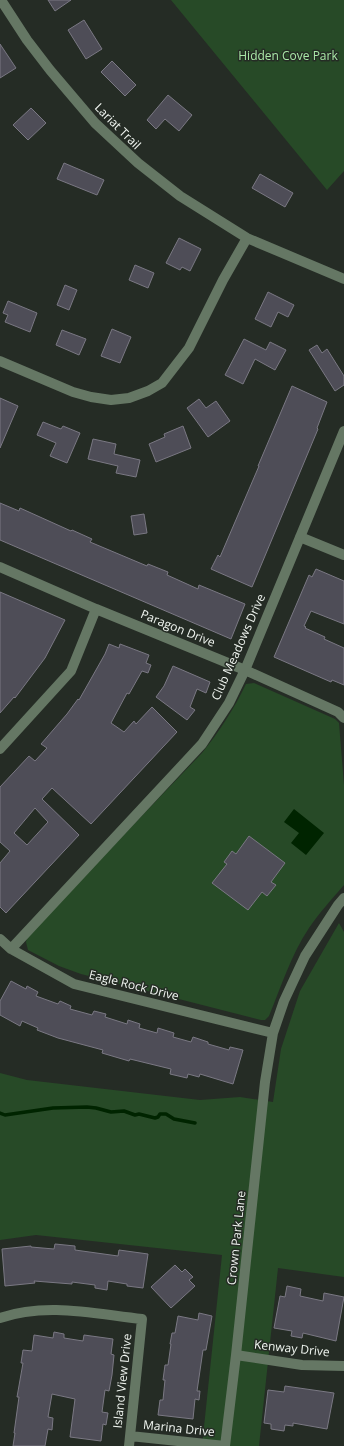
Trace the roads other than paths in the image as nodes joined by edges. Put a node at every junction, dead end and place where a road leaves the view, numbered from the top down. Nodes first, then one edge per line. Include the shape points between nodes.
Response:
1 (3, 7) edge
2 (247, 238) junction
3 (344, 279) edge
4 (0, 361) edge
5 (344, 431) edge
6 (300, 537) junction
7 (344, 555) edge
8 (0, 567) edge
9 (96, 609) junction
10 (244, 670) junction
11 (344, 717) edge
12 (0, 749) edge
13 (344, 898) edge
14 (0, 939) edge
15 (11, 949) junction
16 (273, 1032) junction
17 (0, 1318) edge
18 (236, 1355) junction
19 (344, 1366) edge
20 (129, 1441) edge
21 (225, 1446) edge

1 - 2 street, Lariat Trail via 50,70 95,123 138,163 180,196
2 - 3 street, Lariat Trail
2 - 4 street via 189,348 162,383 148,391 123,399 91,397
5 - 6 street, Club Meadows Drive
6 - 7 street
6 - 10 street, Club Meadows Drive
8 - 9 street, Paragon Drive
9 - 10 street, Paragon Drive
9 - 12 street via 71,672
10 - 11 street, Paragon Drive
10 - 15 street, Club Meadows Drive via 229,703 202,744
13 - 16 street, Crown Park Lane via 304,956
14 - 15 street, Eagle Rock Drive
15 - 16 street, Eagle Rock Drive via 74,984
16 - 18 street, Crown Park Lane via 265,1082
17 - 20 street, Island View Drive via 48,1309 142,1319
18 - 19 street, Kenway Drive via 302,1365
18 - 21 street, Crown Park Lane
20 - 21 street, Marina Drive

